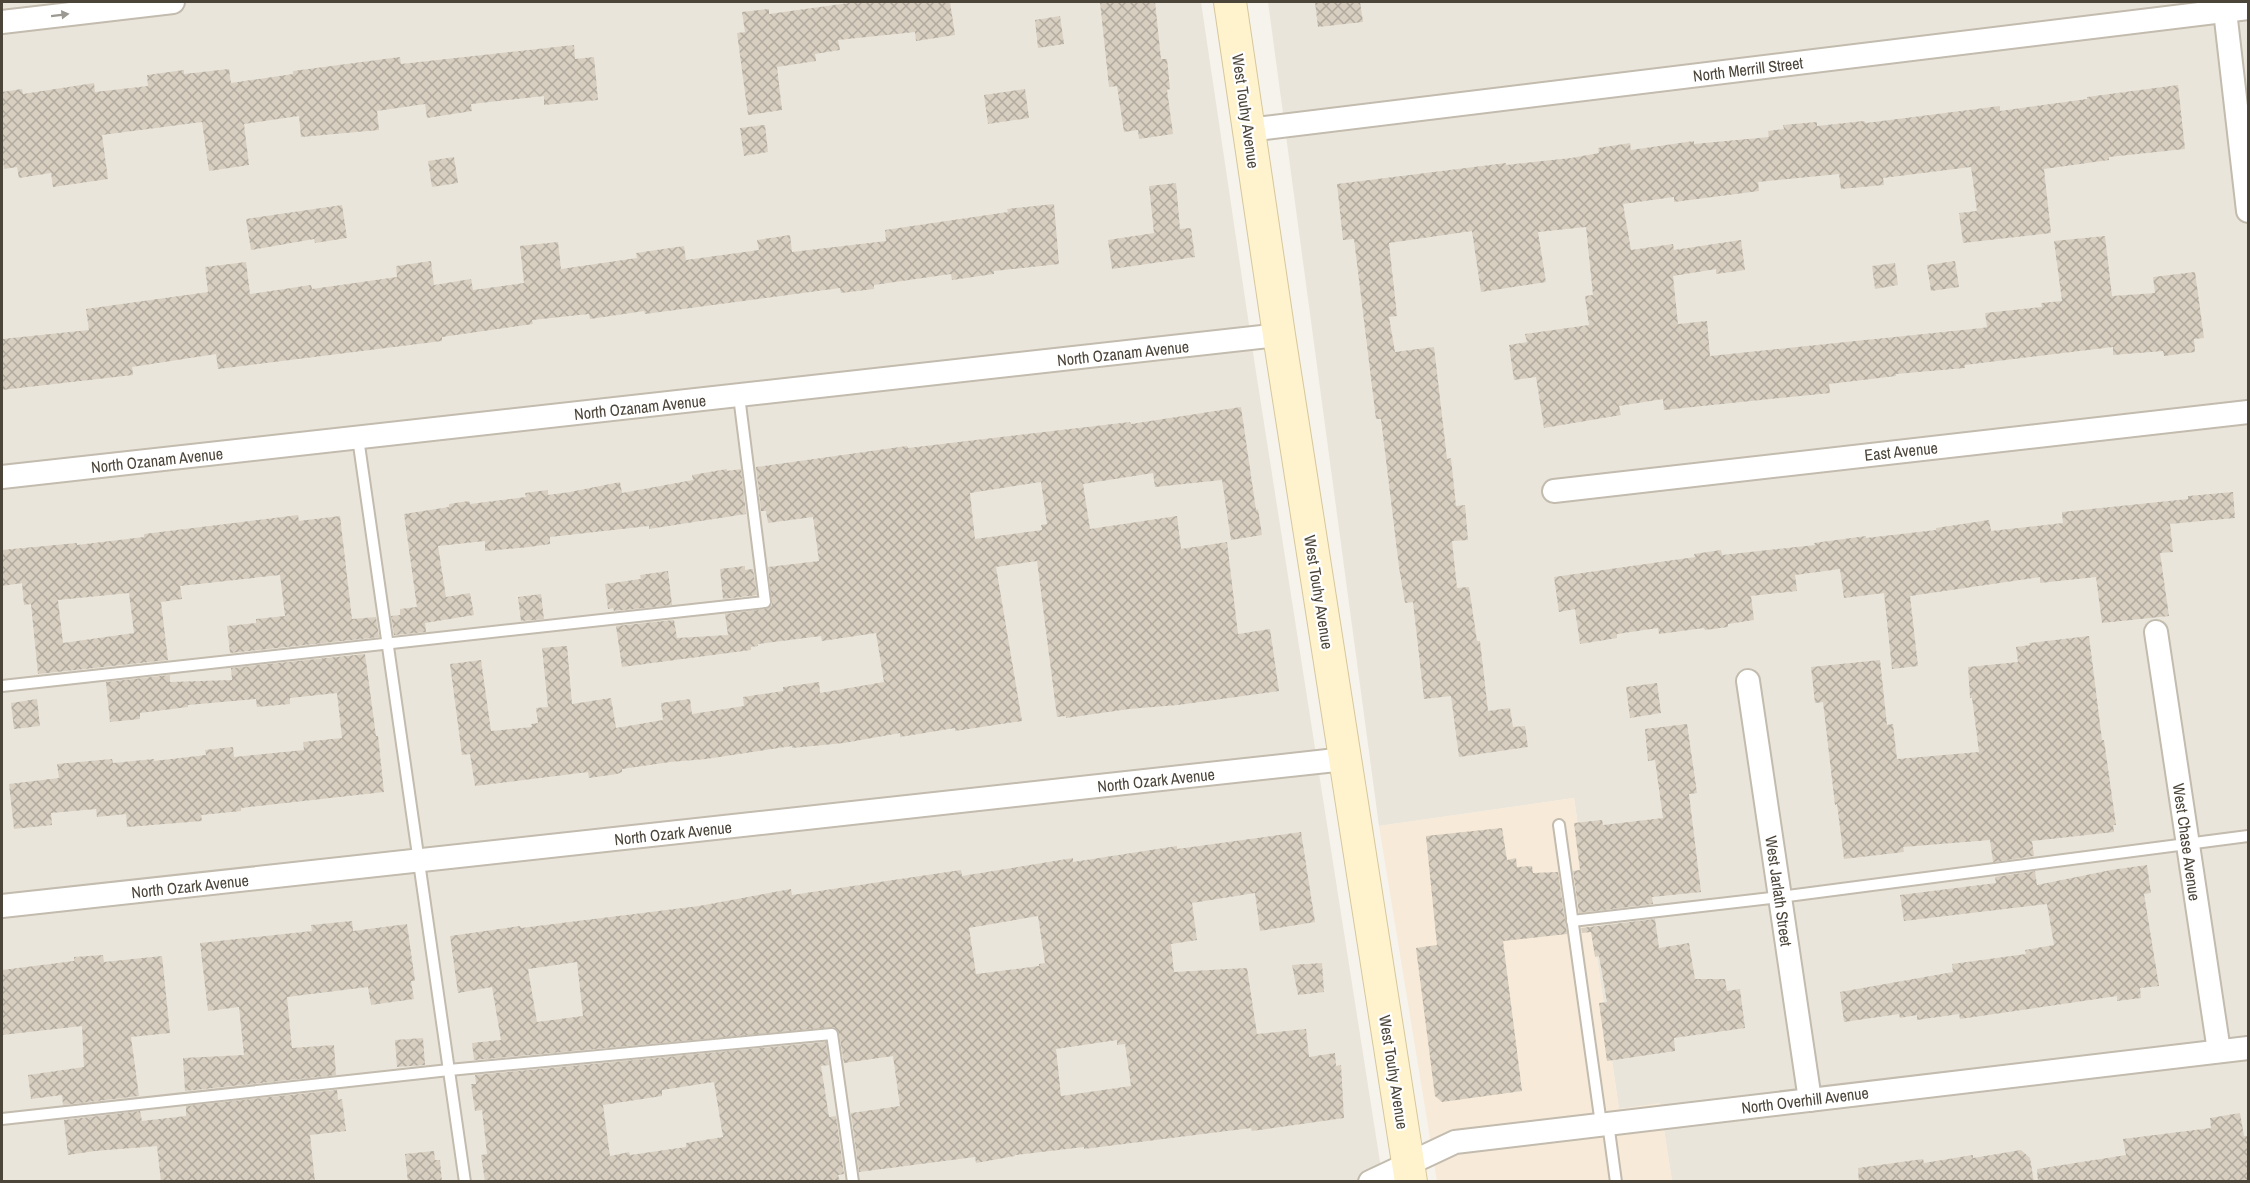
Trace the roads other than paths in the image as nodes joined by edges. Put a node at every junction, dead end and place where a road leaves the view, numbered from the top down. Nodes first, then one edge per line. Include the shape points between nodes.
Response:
1 (173, 2) edge
2 (1230, 2) edge
3 (2224, 6) edge
4 (2248, 8) edge
5 (2, 22) edge
6 (1248, 130) junction
7 (2248, 212) edge
8 (1279, 335) junction
9 (739, 396) junction
10 (2248, 412) edge
11 (358, 438) junction
12 (2, 477) edge
13 (1554, 491) dead end
14 (2157, 632) dead end
15 (388, 644) junction
16 (1748, 681) dead end
17 (2, 686) edge
18 (1345, 759) junction
19 (1558, 825) dead end
20 (2248, 837) edge
21 (2188, 844) junction
22 (419, 861) junction
23 (1780, 897) junction
24 (2, 906) edge
25 (1572, 921) junction
26 (2248, 1048) edge
27 (2219, 1051) junction
28 (449, 1070) junction
29 (1810, 1100) junction
30 (2, 1119) edge
31 (1604, 1124) junction
32 (1410, 1172) edge
33 (465, 1182) edge
34 (853, 1182) edge
35 (1370, 1182) edge
36 (1616, 1182) edge

5 -> 1 street
2 - 6 main road, West Touhy Avenue
3 - 4 street, North Merrill Street
3 - 6 street, North Merrill Street
3 - 7 street
6 - 8 main road, West Touhy Avenue
8 - 9 street, North Ozanam Avenue
8 - 18 main road, West Touhy Avenue
9 - 11 street, North Ozanam Avenue
9 - 15 lane via 765,602
10 - 13 street, East Avenue
11 - 12 street, North Ozanam Avenue
11 - 15 lane
14 - 21 street, West Chase Avenue
15 - 17 lane
15 - 22 lane
16 - 23 street, West Jarlath Street
18 - 22 street, North Ozark Avenue
18 - 32 main road, West Touhy Avenue
19 - 25 lane
20 - 21 lane
21 - 23 lane
21 - 27 street, West Chase Avenue
22 - 24 street, North Ozark Avenue
22 - 28 lane
23 - 25 lane
23 - 29 street, West Jarlath Street
25 - 31 lane
26 - 27 street, North Overhill Avenue
27 - 29 street, North Overhill Avenue
28 - 30 lane
28 - 33 lane
28 - 34 lane via 832,1034
29 - 31 street, North Overhill Avenue
31 - 32 street, North Overhill Avenue via 1455,1142
31 - 36 lane
32 - 35 street, North Overhill Avenue

